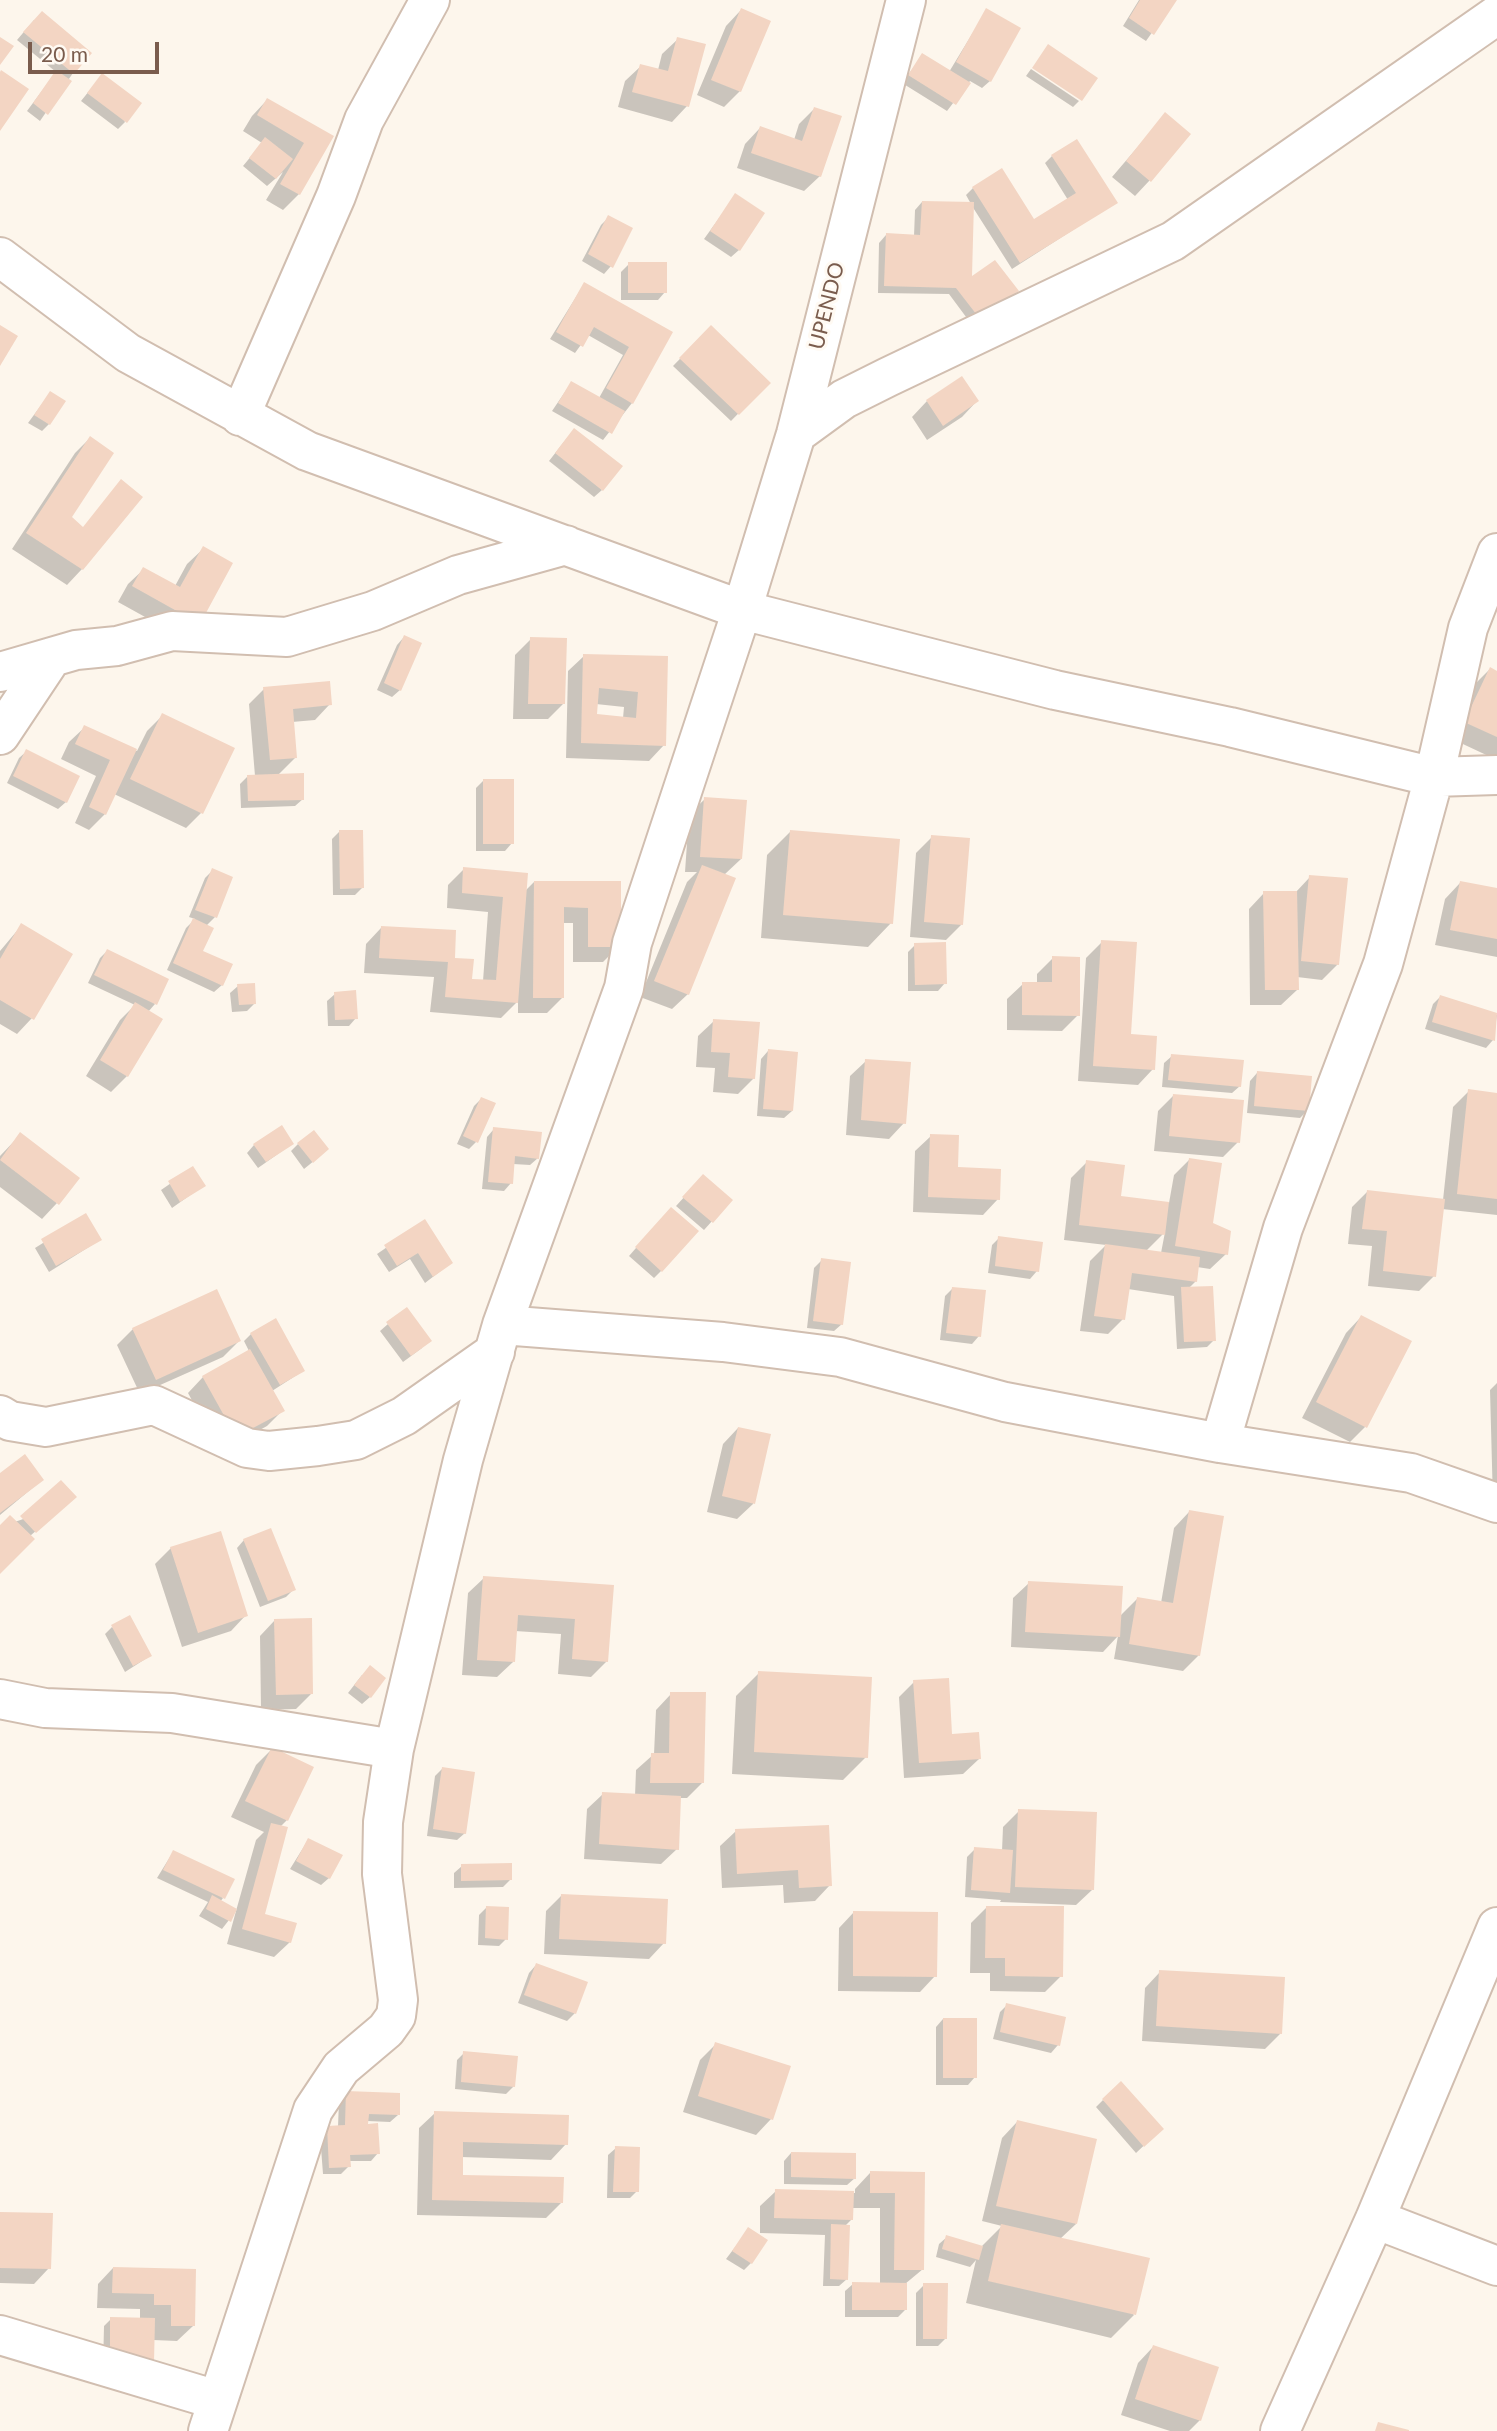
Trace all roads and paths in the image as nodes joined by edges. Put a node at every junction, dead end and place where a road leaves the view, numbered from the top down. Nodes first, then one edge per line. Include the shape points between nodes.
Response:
1 (430, 0) edge
2 (906, 0) edge
3 (1497, 16) edge
4 (0, 257) edge
5 (240, 416) junction
6 (796, 434) junction
7 (566, 545) junction
8 (1497, 553) edge
9 (742, 610) junction
10 (52, 657) junction
11 (0, 672) edge
12 (0, 735) edge
13 (1497, 775) edge
14 (1434, 777) junction
15 (498, 1338) junction
16 (0, 1415) edge
17 (1220, 1443) junction
18 (1497, 1503) edge
19 (0, 1699) edge
20 (394, 1749) junction
21 (1497, 1927) edge
22 (1375, 2219) junction
23 (1497, 2266) edge
24 (0, 2335) edge
25 (212, 2415) edge
26 (1280, 2431) edge

1 - 5 street via 365,120
2 - 6 street, UPENDO
3 - 6 street via 1173,241 844,399
4 - 5 street via 128,353
5 - 7 street via 307,451
6 - 9 street, UPENDO
7 - 9 street
7 - 10 street via 458,575 373,611 287,637 187,629
8 - 14 street via 1468,628
9 - 14 street via 1055,690
9 - 15 street, UPENDO via 632,943 620,999
10 - 11 street
10 - 12 street
13 - 14 street
14 - 17 street via 1383,964 1283,1228
15 - 16 street via 404,1416 356,1440 318,1446 269,1451 247,1448 154,1405 46,1427
15 - 17 street via 723,1342 827,1355 1005,1402
15 - 20 street, UPENDO via 463,1460
17 - 18 street via 1411,1473
19 - 20 street via 45,1708 172,1713
20 - 25 street, UPENDO via 381,1851 396,2016 341,2068 313,2110
21 - 22 street
22 - 23 street
22 - 26 street
24 - 25 street

